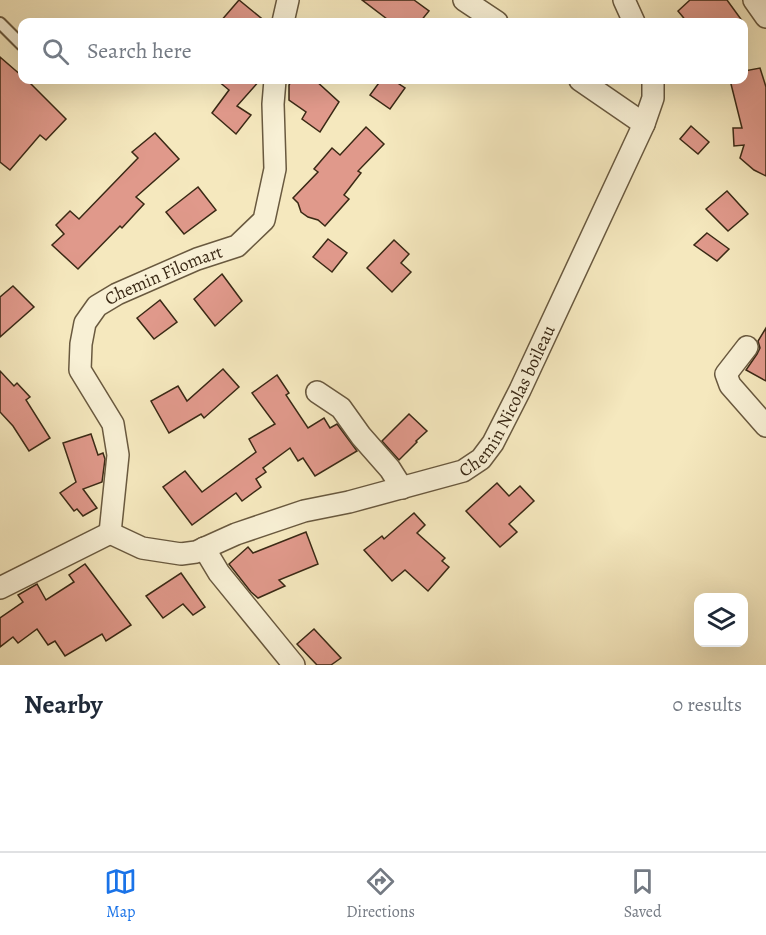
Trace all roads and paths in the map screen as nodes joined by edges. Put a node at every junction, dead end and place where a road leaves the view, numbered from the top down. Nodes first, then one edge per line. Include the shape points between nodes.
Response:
1 (288, 0) edge
2 (465, 0) edge
3 (624, 0) edge
4 (754, 0) edge
5 (284, 18) edge
6 (491, 18) edge
7 (632, 18) edge
8 (766, 18) edge
9 (0, 23) edge
10 (18, 41) edge
11 (275, 84) edge
12 (586, 84) edge
13 (653, 84) edge
14 (644, 124) junction
15 (747, 347) dead end
16 (316, 392) dead end
17 (766, 426) edge
18 (402, 488) junction
19 (110, 533) junction
20 (204, 548) junction
21 (0, 588) edge
22 (294, 665) edge

1 - 5 street
2 - 6 street
3 - 7 street
4 - 8 street
9 - 10 lane
11 - 19 street, Chemin Filomart via 275,169 264,220 237,246 117,294 97,306 85,323 80,370 113,424 118,455
12 - 14 street
13 - 14 street, Chemin Nicolas boileau via 653,98
14 - 18 street, Chemin Nicolas boileau via 493,443 481,459 463,471
15 - 17 street via 726,374 730,385
16 - 18 street via 340,408
18 - 20 street, Chemin Nicolas boileau via 304,511
19 - 20 street, Chemin Nicolas boileau via 142,548 181,554
19 - 21 street
20 - 22 street via 219,573

